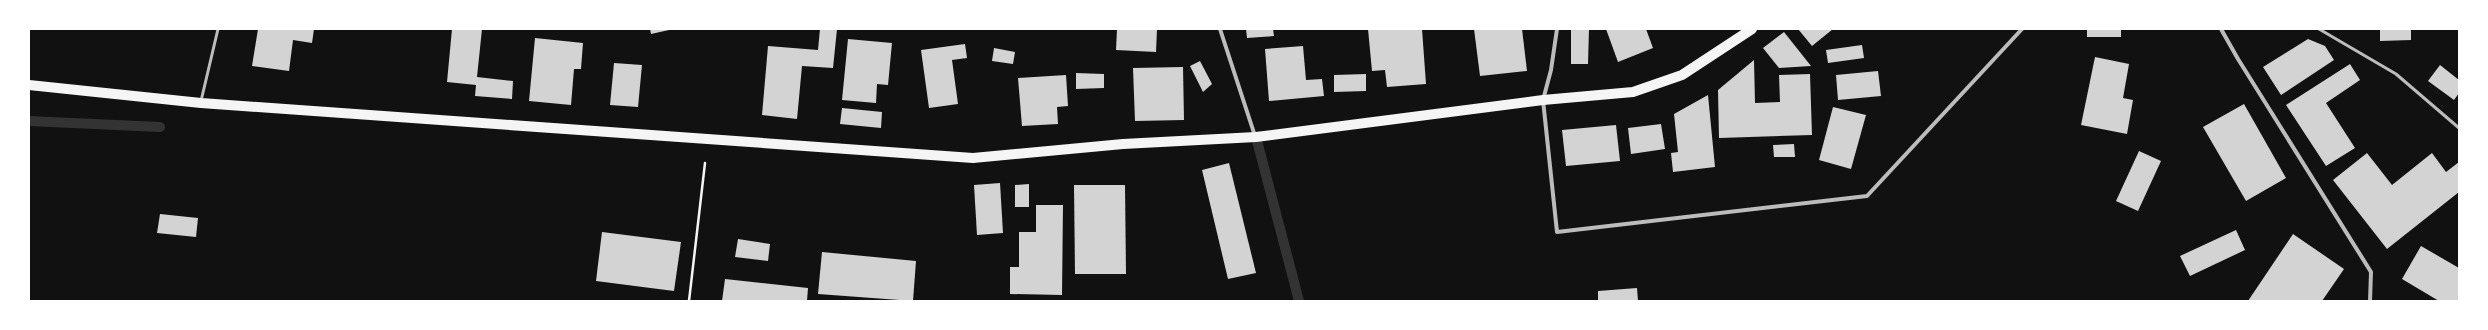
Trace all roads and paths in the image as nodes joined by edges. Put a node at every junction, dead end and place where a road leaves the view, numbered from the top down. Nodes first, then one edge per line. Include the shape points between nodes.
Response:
1 (218, 29) edge
2 (1220, 29) edge
3 (1557, 29) edge
4 (1752, 29) edge
5 (2022, 29) edge
6 (2221, 29) edge
7 (2319, 29) edge
8 (29, 85) edge
9 (1543, 100) junction
10 (201, 103) junction
11 (2459, 128) edge
12 (1256, 136) junction
13 (708, 140) junction
14 (689, 301) edge
15 (2370, 301) edge

1 - 10 lane
2 - 12 street
3 - 9 street via 1551,70
4 - 9 main road via 1682,75 1633,92
5 - 9 street via 1867,196 1557,232
6 - 15 street via 2372,272
7 - 11 lane via 2396,74
8 - 10 main road
9 - 12 main road
10 - 13 main road
12 - 13 main road via 1138,143 974,158
13 - 14 path

